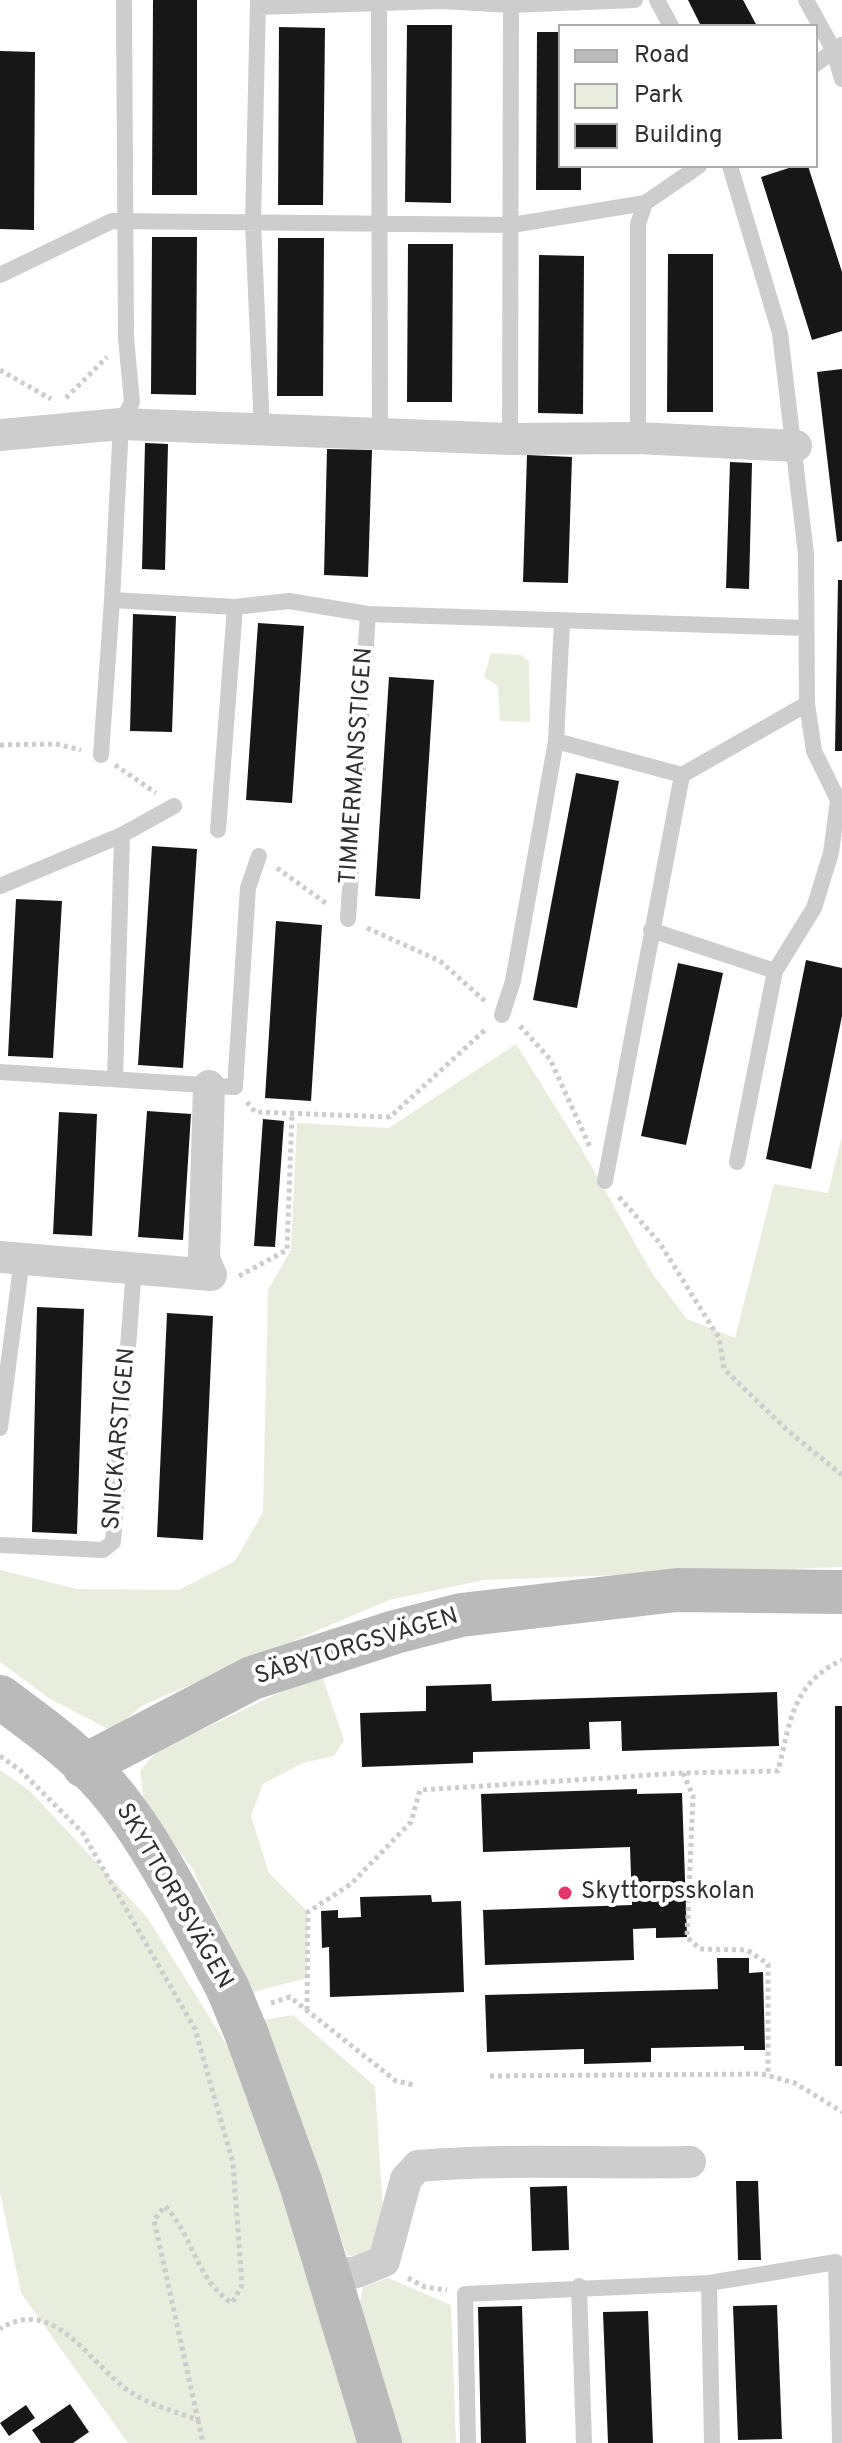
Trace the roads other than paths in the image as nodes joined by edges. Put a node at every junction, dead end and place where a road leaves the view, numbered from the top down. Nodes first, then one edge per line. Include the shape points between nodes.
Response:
1 (124, 0) edge
2 (635, 0) edge
3 (657, 0) edge
4 (806, 0) edge
5 (442, 1) edge
6 (546, 2) edge
7 (258, 3) edge
8 (511, 5) junction
9 (379, 6) junction
10 (670, 24) edge
11 (837, 47) edge
12 (818, 62) edge
13 (842, 79) edge
14 (696, 168) edge
15 (731, 168) edge
16 (645, 203) junction
17 (126, 219) junction
18 (381, 222) junction
19 (253, 223) junction
20 (512, 225) junction
21 (0, 275) edge
22 (121, 424) junction
23 (262, 431) junction
24 (380, 433) junction
25 (0, 435) edge
26 (638, 438) junction
27 (510, 439) junction
28 (796, 446) junction
29 (112, 600) junction
30 (235, 607) junction
31 (368, 614) junction
32 (562, 622) junction
33 (805, 628) junction
34 (807, 704) junction
35 (556, 741) junction
36 (101, 755) road end
37 (682, 775) junction
38 (174, 806) road end
39 (218, 830) dead end
40 (122, 835) junction
41 (259, 856) road end
42 (0, 886) edge
43 (348, 919) road end
44 (651, 930) junction
45 (775, 971) junction
46 (502, 1015) road end
47 (0, 1072) edge
48 (115, 1079) junction
49 (222, 1086) junction
50 (737, 1162) dead end
51 (605, 1181) road end
52 (11, 1258) edge
53 (134, 1269) junction
54 (0, 1428) edge
55 (0, 1545) edge
56 (842, 1592) edge
57 (0, 1697) edge
58 (84, 1766) junction
59 (690, 2162) dead end
60 (330, 2276) junction
61 (709, 2283) junction
62 (579, 2286) junction
63 (380, 2443) edge
64 (468, 2443) edge
65 (584, 2443) edge
66 (712, 2443) edge
67 (840, 2443) edge

1 - 17 lane
2 - 6 lane
3 - 10 lane
4 - 11 lane
5 - 8 lane
5 - 9 lane
6 - 8 lane
7 - 9 lane
7 - 19 lane
8 - 20 lane
9 - 18 lane
11 - 12 lane
11 - 13 lane
14 - 16 lane
15 - 28 lane via 780,333
16 - 20 lane
16 - 26 lane via 638,224
17 - 19 lane
17 - 21 lane
17 - 22 lane via 132,402
18 - 19 lane
18 - 20 lane
18 - 24 lane
19 - 23 lane
20 - 27 lane
22 - 23 street
22 - 25 street
22 - 29 lane
23 - 24 street
24 - 27 street
26 - 27 street
26 - 28 street
28 - 33 lane via 806,554
29 - 30 lane, TIMMERMANSSTIGEN
29 - 36 lane
30 - 31 lane, TIMMERMANSSTIGEN via 289,601
30 - 39 lane
31 - 32 lane, TIMMERMANSSTIGEN
31 - 43 lane, TIMMERMANSSTIGEN
32 - 33 lane, TIMMERMANSSTIGEN
32 - 35 lane
33 - 34 lane
34 - 37 lane
34 - 45 lane via 814,751 838,800 831,853 814,908
35 - 37 lane
35 - 46 lane via 513,981
37 - 44 lane
38 - 40 lane
40 - 42 lane
40 - 48 lane
41 - 49 lane via 248,888
44 - 45 lane
44 - 51 lane
45 - 50 lane
47 - 48 lane
48 - 49 lane
49 - 53 street via 204,1259 211,1275
52 - 53 street
52 - 54 lane
53 - 55 lane, SNICKARSTIGEN via 113,1542 103,1550
56 - 58 street, SÄBYTORGSVÄGEN via 677,1590 461,1615 252,1678
57 - 58 street, SKYTTORPSVÄGEN
58 - 60 street, SKYTTORPSVÄGEN via 116,1797 184,1906 237,2013
59 - 60 street via 493,2160 418,2166 406,2179 384,2261
60 - 63 street, SKYTTORPSVÄGEN
61 - 62 lane
61 - 66 lane
61 - 67 lane via 836,2262
62 - 64 lane via 465,2294
62 - 65 lane

